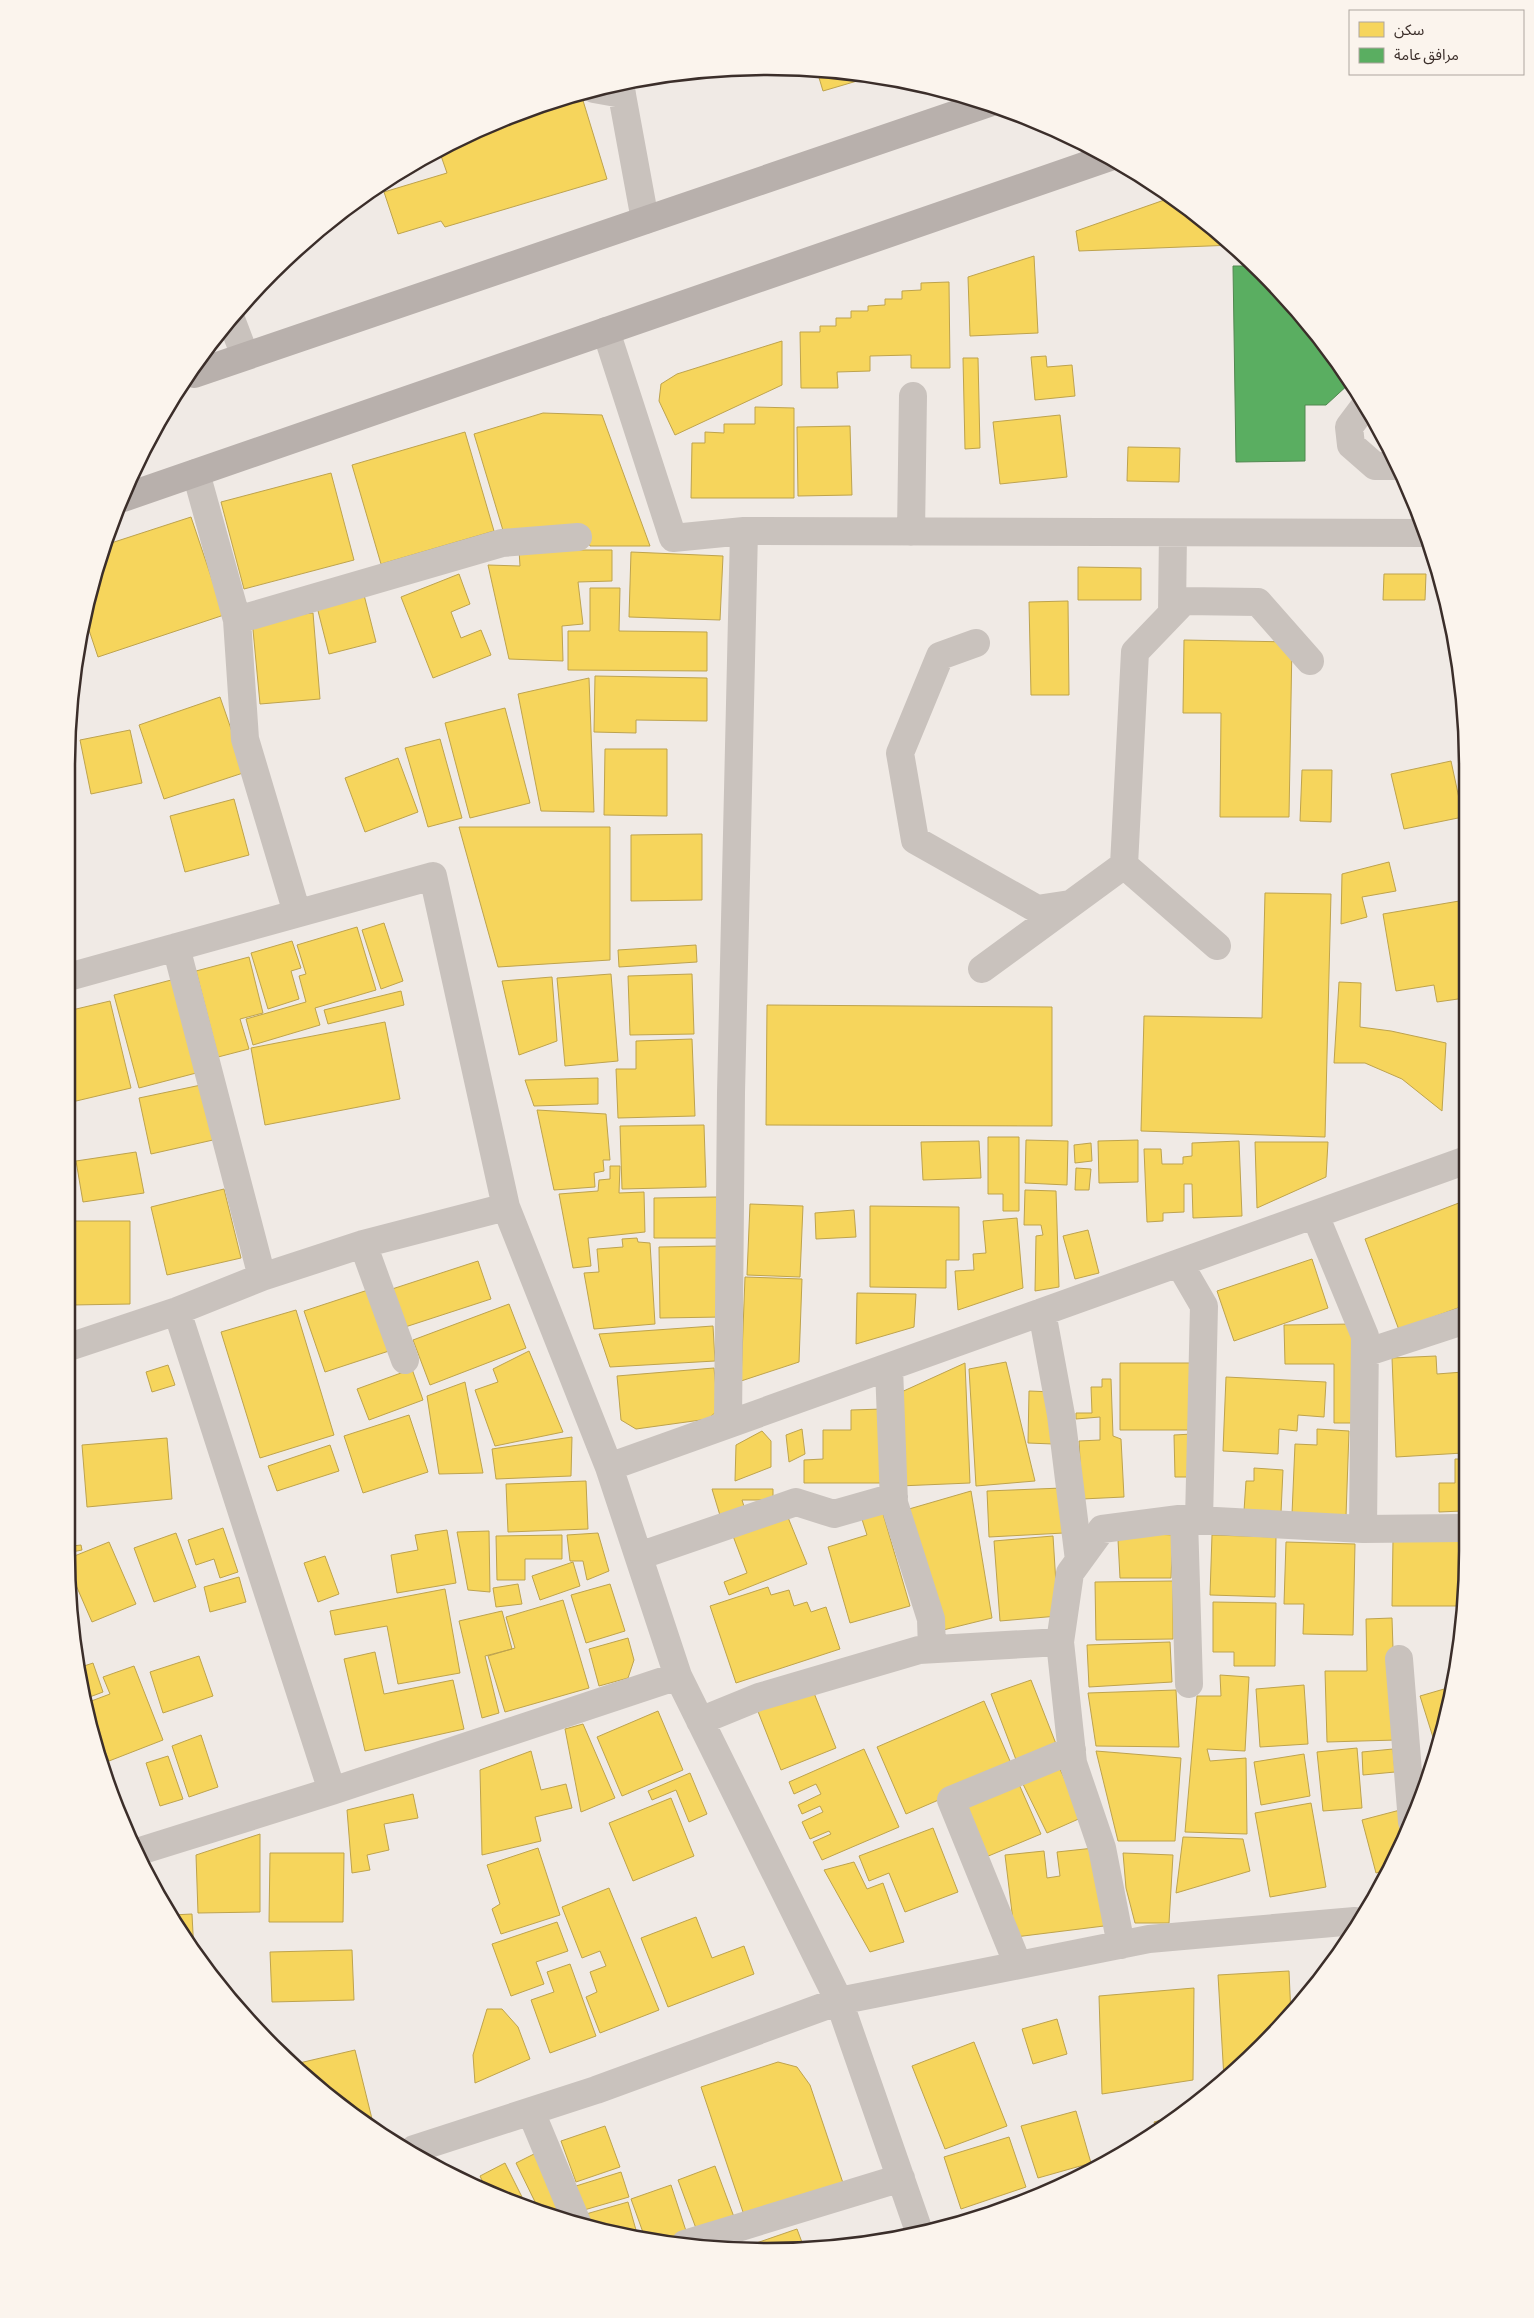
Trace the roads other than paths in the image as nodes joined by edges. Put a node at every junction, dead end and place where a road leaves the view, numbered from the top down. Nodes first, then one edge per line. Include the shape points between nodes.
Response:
1 (621, 91) edge
2 (974, 108) edge
3 (1100, 161) edge
4 (645, 220) junction
5 (234, 327) edge
6 (606, 331) junction
7 (245, 356) junction
8 (200, 372) edge
9 (914, 396) dead end
10 (1360, 412) edge
11 (1390, 466) edge
12 (196, 473) junction
13 (131, 495) edge
14 (744, 531) junction
15 (911, 532) junction
16 (1173, 533) junction
17 (1418, 533) edge
18 (578, 537) dead end
19 (1172, 612) junction
20 (237, 620) junction
21 (976, 643) dead end
22 (1310, 661) dead end
23 (1124, 865) junction
24 (1071, 904) junction
25 (297, 914) junction
26 (1216, 946) dead end
27 (176, 947) junction
28 (982, 969) dead end
29 (75, 975) edge
30 (1459, 1163) edge
31 (506, 1207) junction
32 (1315, 1214) junction
33 (364, 1244) junction
34 (1179, 1263) junction
35 (262, 1277) junction
36 (177, 1312) junction
37 (1042, 1312) junction
38 (1459, 1323) edge
39 (75, 1345) edge
40 (1365, 1353) junction
41 (406, 1360) dead end
42 (889, 1367) junction
43 (728, 1424) junction
44 (609, 1467) junction
45 (894, 1497) junction
46 (1192, 1520) junction
47 (1459, 1528) edge
48 (1363, 1530) junction
49 (639, 1556) junction
50 (1080, 1560) junction
51 (1060, 1642) junction
52 (932, 1649) junction
53 (1399, 1659) dead end
54 (678, 1676) junction
55 (1189, 1684) dead end
56 (700, 1722) junction
57 (1072, 1750) junction
58 (332, 1790) junction
59 (1411, 1804) edge
60 (143, 1850) edge
61 (1351, 1921) edge
62 (1122, 1944) junction
63 (1018, 1966) junction
64 (839, 2001) junction
65 (531, 2112) junction
66 (418, 2148) edge
67 (901, 2178) junction
68 (574, 2215) edge
69 (917, 2226) edge
70 (700, 2240) edge

1 - 4 street
2 - 4 main road
3 - 6 main road
4 - 7 main road
5 - 7 street
6 - 12 main road
6 - 14 street via 673,538
7 - 8 main road
9 - 15 street
10 - 11 street via 1349,427 1351,444 1375,466
12 - 13 main road
12 - 20 street
14 - 15 street
14 - 43 street via 731,1094
15 - 16 street
16 - 17 street
16 - 19 street
18 - 20 street via 502,543
19 - 22 street via 1184,601 1258,602
19 - 23 street via 1135,652
20 - 25 street via 245,739
21 - 24 street via 940,656 900,752 915,840 1037,909
23 - 24 street
23 - 26 street
24 - 28 street
25 - 27 street
25 - 31 street via 433,876
27 - 29 street
27 - 35 street
30 - 32 street
31 - 33 street
31 - 44 street
32 - 34 street
32 - 40 street via 1365,1336
33 - 35 street
33 - 41 street
34 - 37 street
34 - 46 street via 1204,1306
35 - 36 street
36 - 39 street
36 - 58 street
37 - 42 street
37 - 50 street via 1061,1415
38 - 40 street
40 - 48 street
42 - 43 street
42 - 45 street
43 - 44 street
44 - 49 street
45 - 49 street via 834,1514 796,1502
45 - 52 street via 931,1619
46 - 48 street
46 - 50 street via 1102,1530
46 - 55 street
47 - 48 street
49 - 54 street
50 - 51 street via 1070,1573
51 - 52 street
51 - 57 street
52 - 56 street via 919,1650 759,1697
53 - 59 street
54 - 56 street
54 - 58 street
56 - 64 street
57 - 62 street via 1073,1763 1102,1848
57 - 63 street via 951,1800
58 - 60 street
61 - 62 street
62 - 63 street
63 - 64 street
64 - 65 street
64 - 67 street
65 - 66 street
65 - 68 street
67 - 69 street
67 - 70 street

